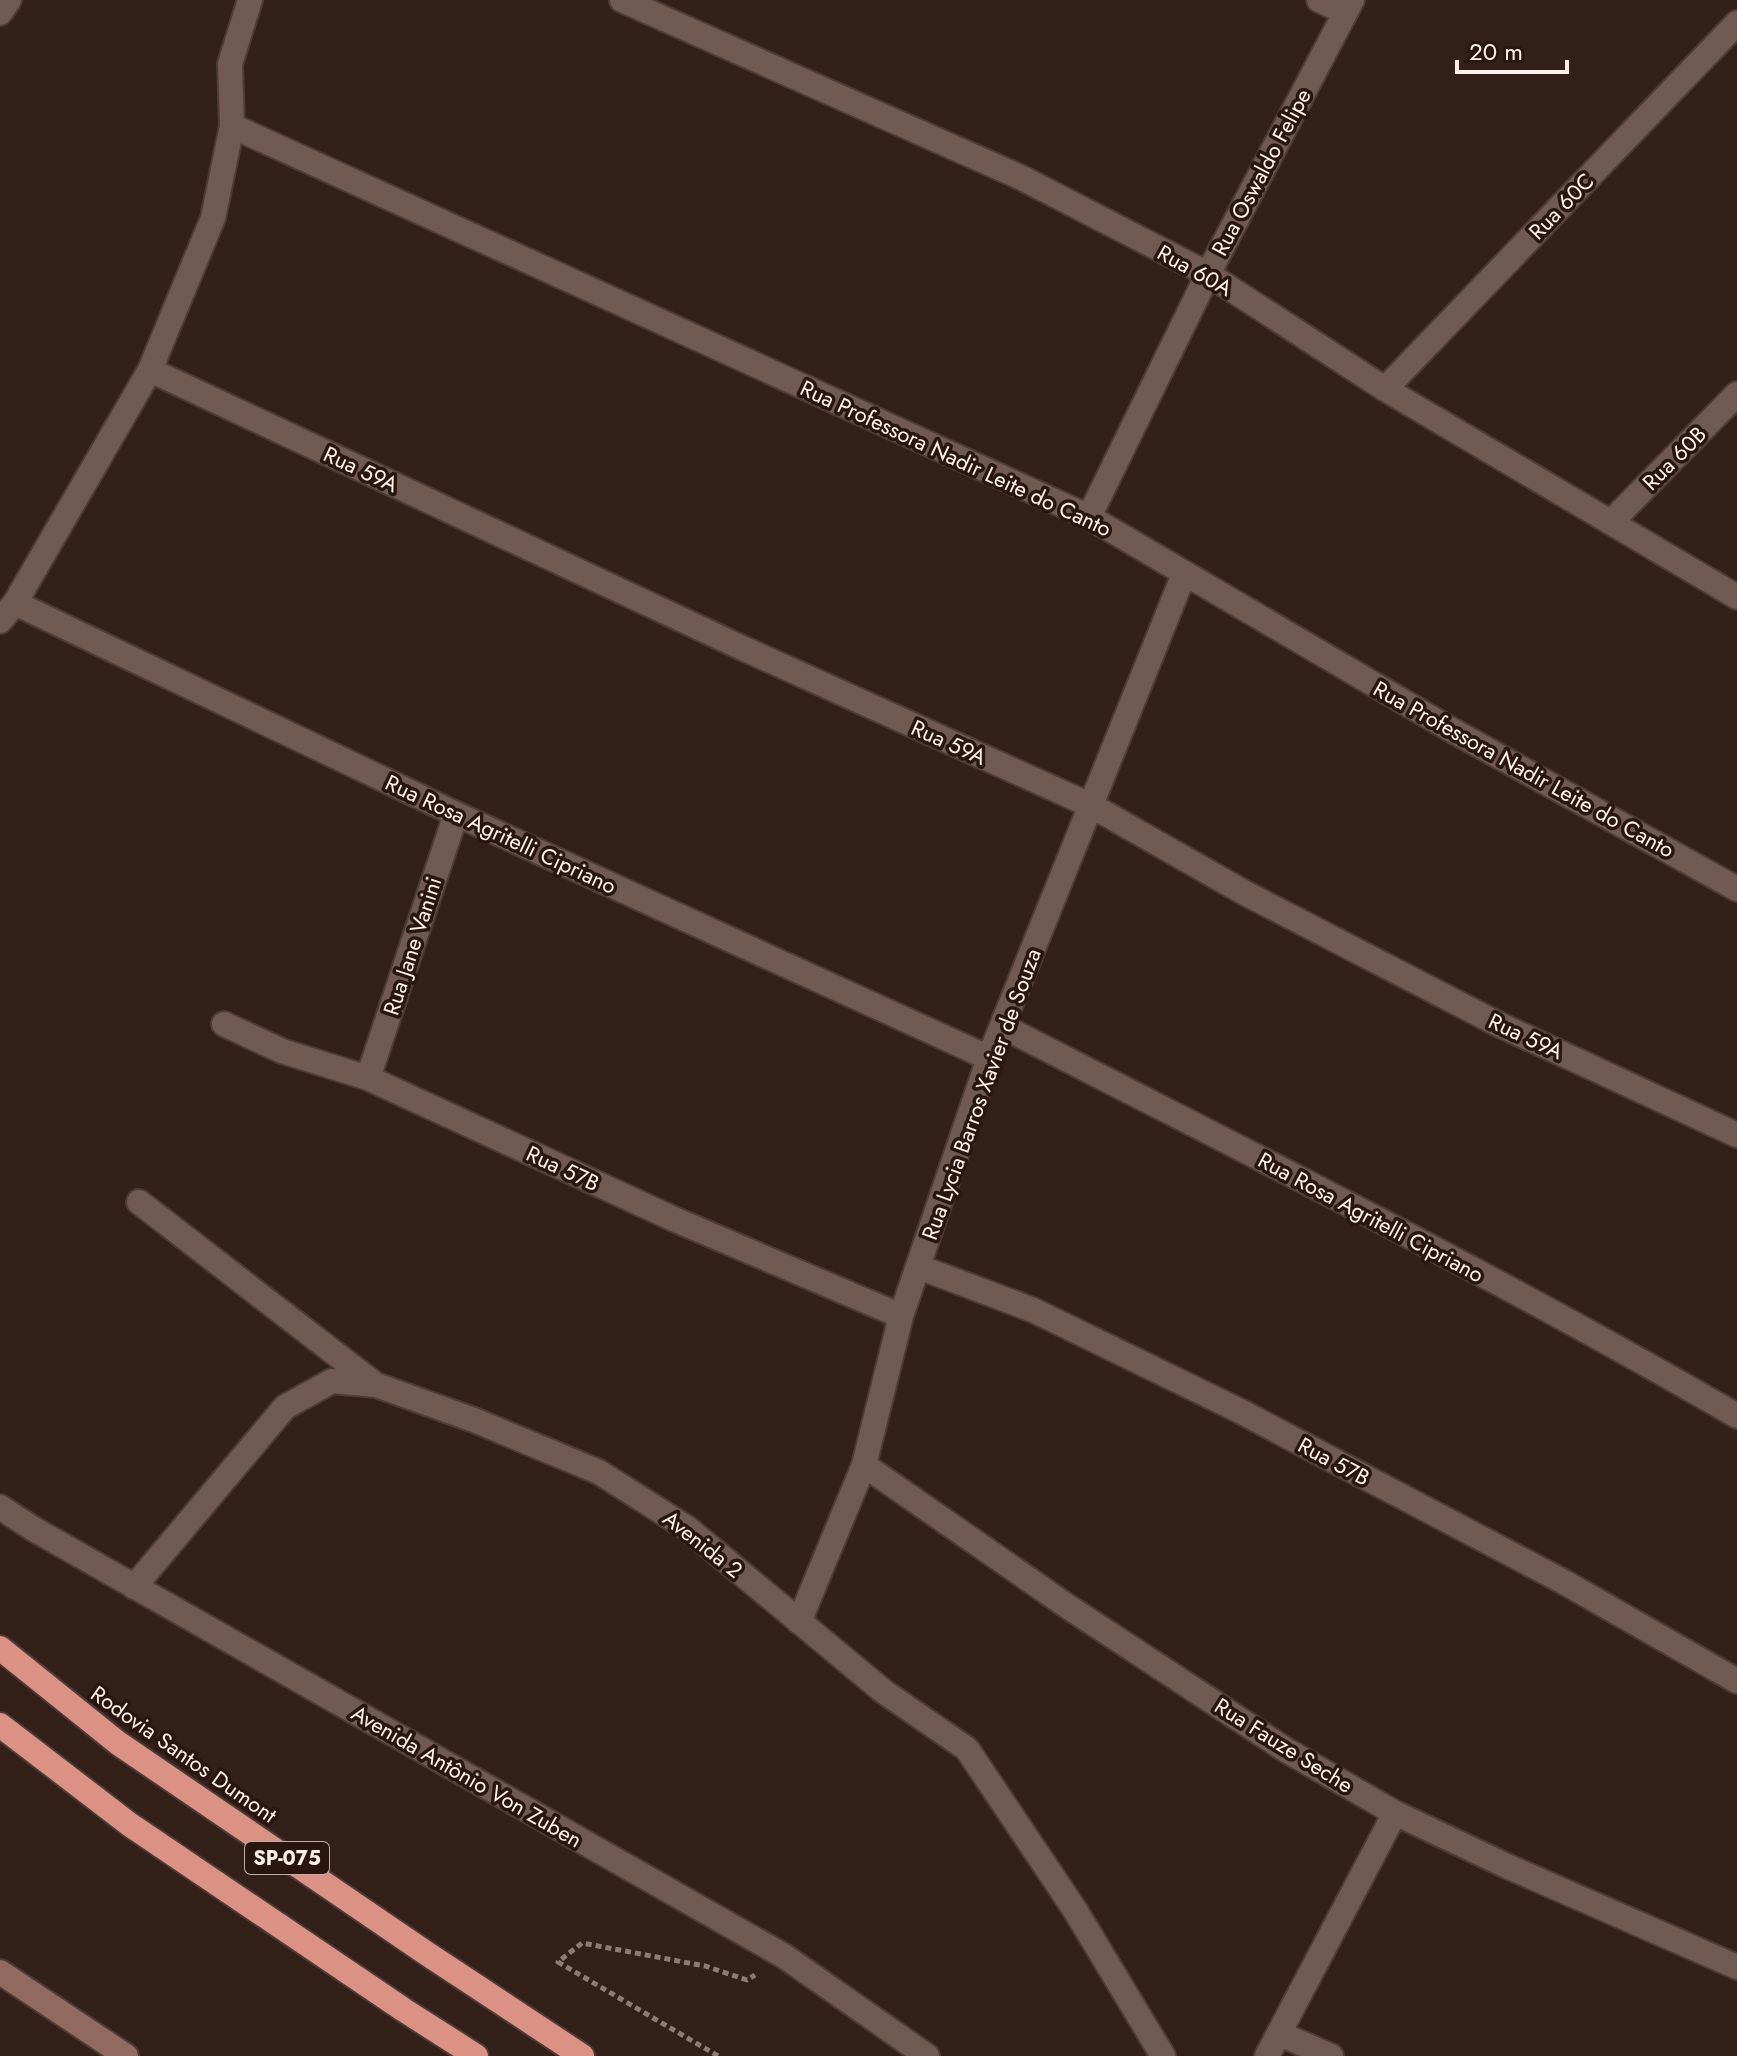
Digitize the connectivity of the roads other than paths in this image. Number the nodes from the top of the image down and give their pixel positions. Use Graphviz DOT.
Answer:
graph roads {
  1 [pos="9,0"];
  2 [pos="250,0"];
  3 [pos="622,0"];
  4 [pos="1319,0"];
  5 [pos="1348,6"];
  6 [pos="0,13"];
  7 [pos="1737,23"];
  8 [pos="232,126"];
  9 [pos="1208,274"];
  10 [pos="150,370"];
  11 [pos="1385,389"];
  12 [pos="1737,394"];
  13 [pos="1089,517"];
  14 [pos="1611,522"];
  15 [pos="1184,574"];
  16 [pos="1737,597"];
  17 [pos="8,612"];
  18 [pos="1092,806"];
  19 [pos="456,814"];
  20 [pos="1737,889"];
  21 [pos="224,1024"];
  22 [pos="1002,1026"];
  23 [pos="989,1058"];
  24 [pos="368,1078"];
  25 [pos="1737,1135"];
  26 [pos="139,1202"];
  27 [pos="919,1267"];
  28 [pos="901,1316"];
  29 [pos="376,1385"];
  30 [pos="1737,1416"];
  31 [pos="864,1465"];
  32 [pos="0,1507"];
  33 [pos="134,1587"];
  34 [pos="799,1622"];
  35 [pos="0,1648"];
  36 [pos="1737,1681"];
  37 [pos="0,1725"];
  38 [pos="1395,1813"];
  39 [pos="1737,1967"];
  40 [pos="0,1972"];
  41 [pos="1280,2034"];
  42 [pos="126,2056"];
  43 [pos="476,2056"];
  44 [pos="582,2056"];
  45 [pos="927,2056"];
  46 [pos="1163,2056"];
  47 [pos="1267,2056"];
  48 [pos="1331,2056"];
  1 -- 6 [label="street"];
  2 -- 8 [label="street"];
  3 -- 9 [label="street, Rua 60A"];
  4 -- 5 [label="street"];
  5 -- 9 [label="street, Rua Oswaldo Felipe"];
  7 -- 11 [label="street, Rua 60C"];
  8 -- 10 [label="street"];
  8 -- 13 [label="street, Rua Professora Nadir Leite do Canto"];
  9 -- 11 [label="street, Rua 60A"];
  9 -- 13 [label="street, Rua Oswaldo Felipe"];
  10 -- 17 [label="street"];
  10 -- 18 [label="street, Rua 59A"];
  11 -- 14 [label="street, Rua 60A"];
  12 -- 14 [label="street, Rua 60B"];
  13 -- 15 [label="street, Rua Professora Nadir Leite do Canto"];
  14 -- 16 [label="street, Rua 60A"];
  15 -- 18 [label="street, Rua Lycia Barros Xavier de Souza"];
  15 -- 20 [label="street, Rua Professora Nadir Leite do Canto"];
  17 -- 19 [label="street, Rua Rosa Agritelli Cipriano"];
  18 -- 22 [label="street, Rua Lycia Barros Xavier de Souza"];
  18 -- 25 [label="street, Rua 59A"];
  19 -- 23 [label="street, Rua Rosa Agritelli Cipriano"];
  19 -- 24 [label="street, Rua Jane Vanini"];
  21 -- 24 [label="street, Rua 57B"];
  22 -- 23 [label="street, Rua Lycia Barros Xavier de Souza"];
  22 -- 30 [label="street, Rua Rosa Agritelli Cipriano"];
  23 -- 27 [label="street, Rua Lycia Barros Xavier de Souza"];
  24 -- 28 [label="street, Rua 57B"];
  26 -- 29 [label="street"];
  27 -- 28 [label="street, Rua Lycia Barros Xavier de Souza"];
  27 -- 36 [label="street, Rua 57B"];
  28 -- 31 [label="street, Rua Lycia Barros Xavier de Souza"];
  29 -- 33 [label="street, Avenida 2"];
  29 -- 34 [label="street, Avenida 2"];
  31 -- 34 [label="street, Rua Lycia Barros Xavier de Souza"];
  31 -- 38 [label="street, Rua Fauze Seche"];
  32 -- 33 [label="street, Avenida Antônio Von Zuben"];
  33 -- 45 [label="street, Avenida Antônio Von Zuben"];
  34 -- 46 [label="street, Avenida 2"];
  35 -- 44 [label="highway, Rodovia Santos Dumont / SP-075"];
  37 -- 43 [label="highway, SP-075"];
  38 -- 39 [label="street, Rua Fauze Seche"];
  38 -- 41 [label="street"];
  40 -- 42 [label="street"];
  41 -- 47 [label="street"];
  41 -- 48 [label="street"];
}
